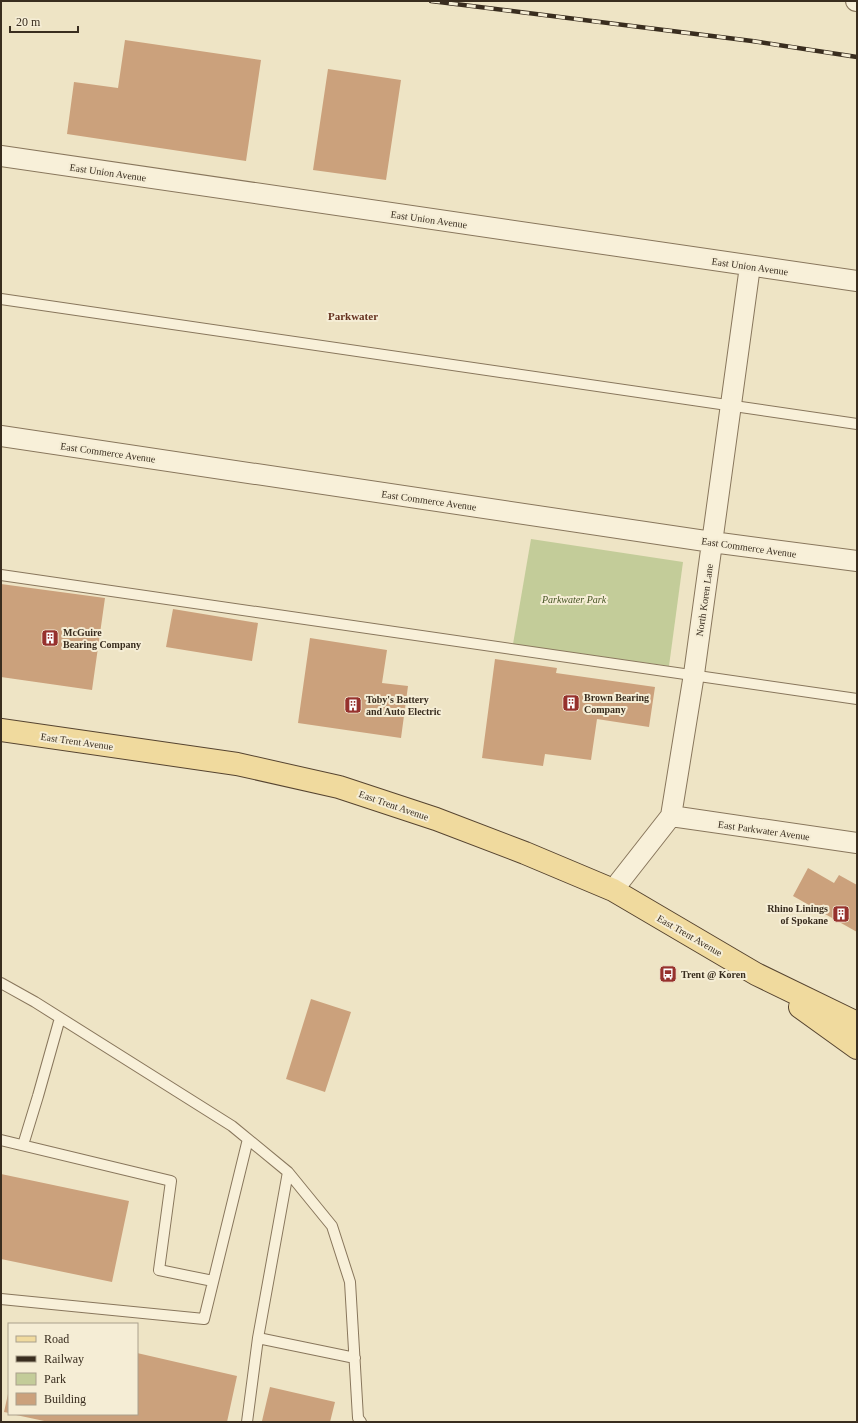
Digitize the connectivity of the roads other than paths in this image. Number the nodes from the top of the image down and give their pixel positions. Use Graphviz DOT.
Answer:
graph roads {
  1 [pos="1,156"];
  2 [pos="750,266"];
  3 [pos="857,281"];
  4 [pos="1,299"];
  5 [pos="731,405"];
  6 [pos="857,424"];
  7 [pos="1,436"];
  8 [pos="712,542"];
  9 [pos="857,561"];
  10 [pos="1,575"];
  11 [pos="694,674"];
  12 [pos="857,699"];
  13 [pos="1,730"];
  14 [pos="671,816"];
  15 [pos="857,844"];
  16 [pos="613,890"];
  17 [pos="756,974"];
  18 [pos="1,983"];
  19 [pos="60,1018"];
  20 [pos="857,1023"];
  21 [pos="857,1048"];
  22 [pos="248,1139"];
  23 [pos="1,1140"];
  24 [pos="23,1145"];
  25 [pos="288,1172"];
  26 [pos="213,1281"];
  27 [pos="1,1298"];
  28 [pos="258,1338"];
  29 [pos="355,1358"];
  30 [pos="247,1422"];
  31 [pos="361,1422"];
  1 -- 2 [label="street, East Union Avenue"];
  2 -- 3 [label="street, East Union Avenue"];
  2 -- 5 [label="street, North Koren Lane"];
  4 -- 5 [label="lane"];
  5 -- 6 [label="lane"];
  5 -- 8 [label="street, North Koren Lane"];
  7 -- 8 [label="street, East Commerce Avenue"];
  8 -- 9 [label="street, East Commerce Avenue"];
  8 -- 11 [label="street, North Koren Lane"];
  10 -- 11 [label="lane"];
  11 -- 12 [label="lane"];
  11 -- 14 [label="street, North Koren Lane"];
  13 -- 16 [label="main road, East Trent Avenue"];
  14 -- 15 [label="street, East Parkwater Avenue"];
  14 -- 16 [label="street, North Koren Lane"];
  16 -- 17 [label="main road, East Trent Avenue"];
  17 -- 20 [label="main road, East Trent Avenue"];
  17 -- 21 [label="main road, East Trent Avenue"];
  18 -- 19 [label="lane"];
  19 -- 22 [label="lane"];
  19 -- 24 [label="lane"];
  22 -- 25 [label="lane"];
  22 -- 26 [label="lane"];
  23 -- 24 [label="lane"];
  24 -- 26 [label="lane"];
  25 -- 28 [label="lane"];
  25 -- 29 [label="lane"];
  26 -- 27 [label="lane"];
  28 -- 29 [label="lane"];
  28 -- 30 [label="lane"];
  29 -- 31 [label="lane"];
}
